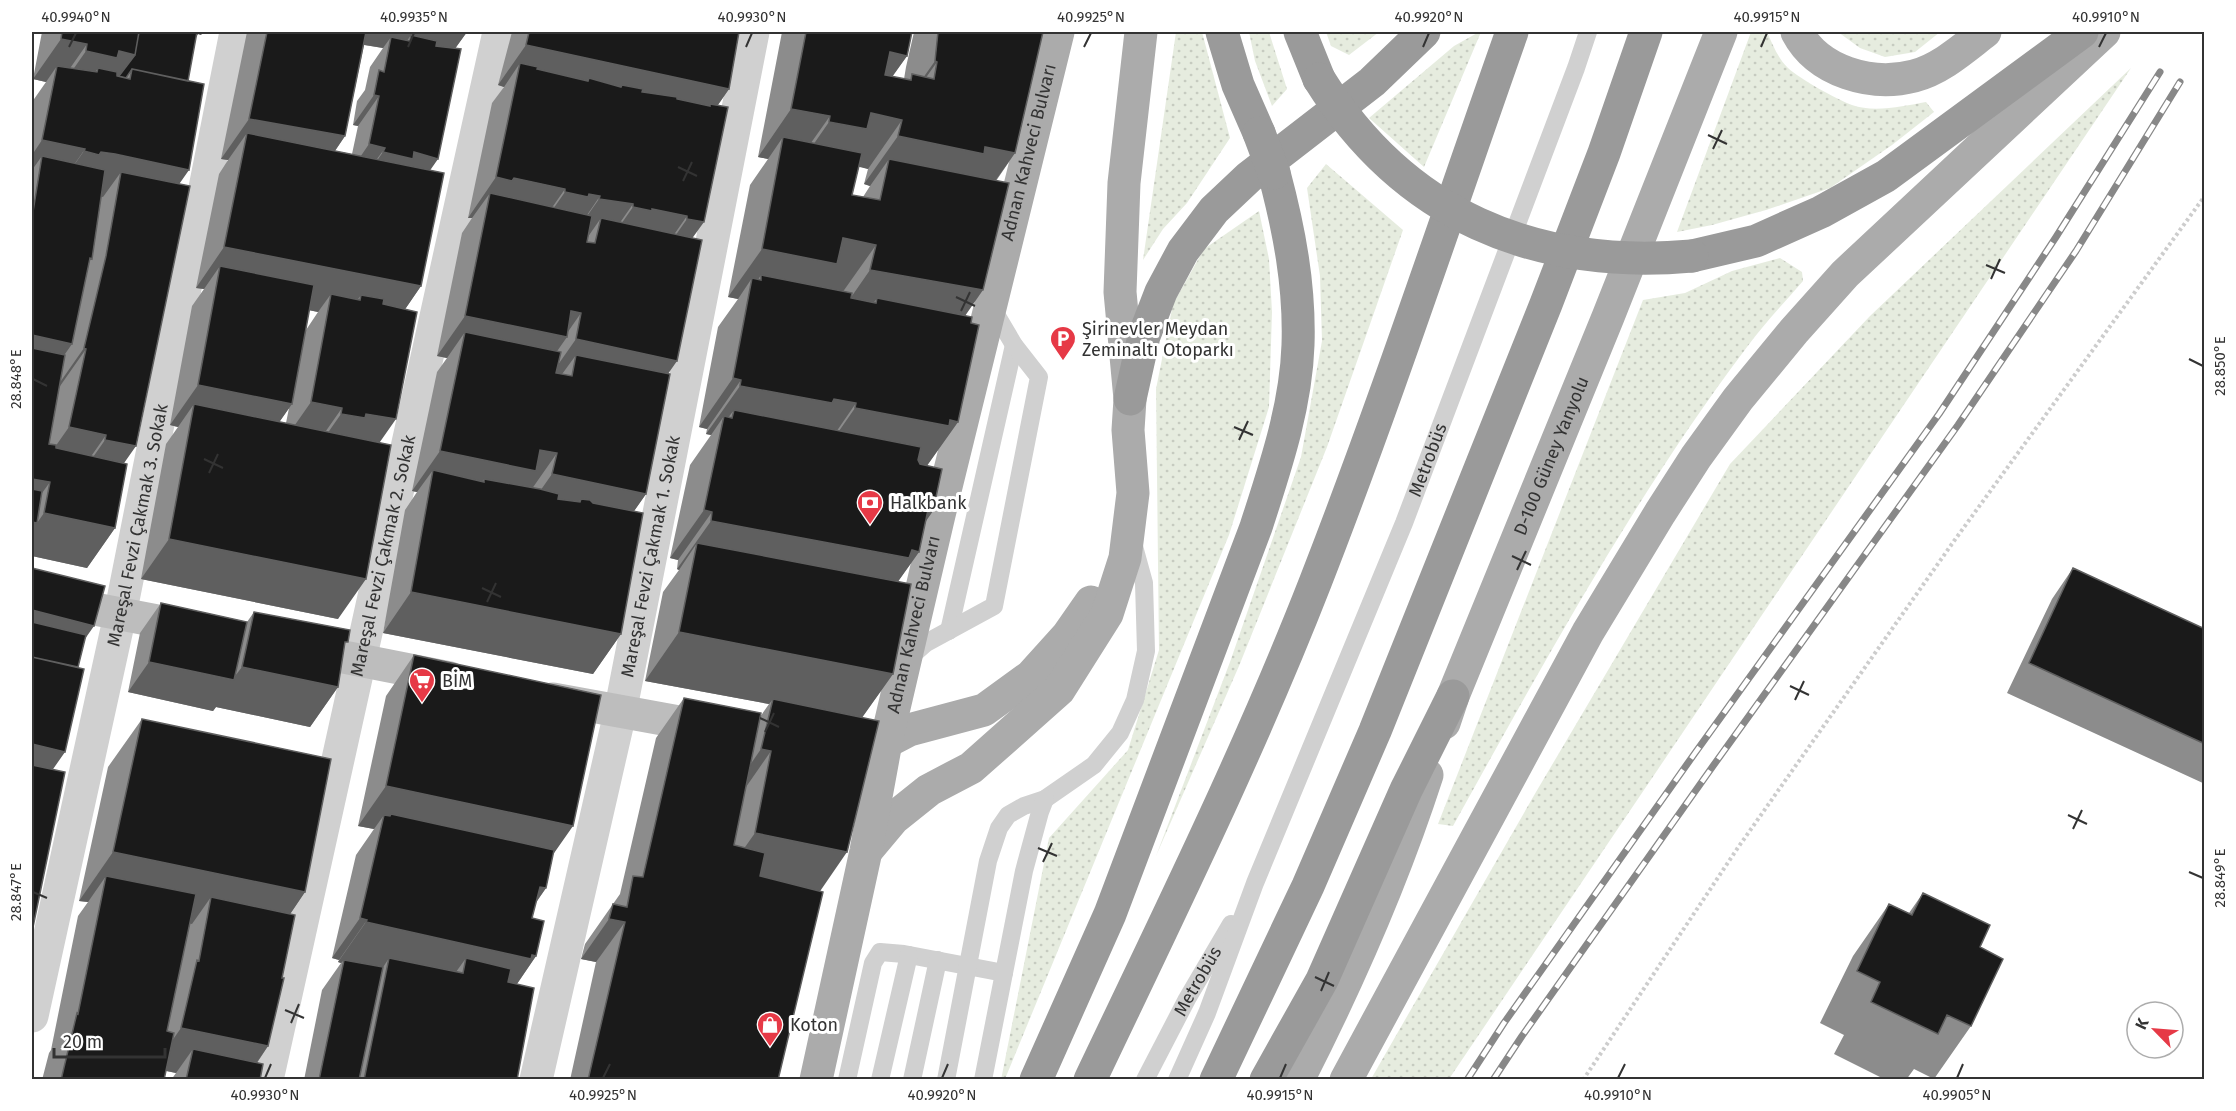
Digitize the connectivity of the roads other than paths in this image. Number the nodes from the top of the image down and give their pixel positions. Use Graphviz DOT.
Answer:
graph roads {
  1 [pos="236,32"];
  2 [pos="499,32"];
  3 [pos="753,32"];
  4 [pos="1058,32"];
  5 [pos="1141,32"];
  6 [pos="1222,32"];
  7 [pos="1300,32"];
  8 [pos="1424,32"];
  9 [pos="1512,32"];
  10 [pos="1588,32"];
  11 [pos="1646,32"];
  12 [pos="1721,32"];
  13 [pos="1797,32"];
  14 [pos="1985,32"];
  15 [pos="2082,32"];
  16 [pos="2104,32"];
  17 [pos="990,305"];
  18 [pos="1014,345"];
  19 [pos="1130,399"];
  20 [pos="1127,542"];
  21 [pos="32,597"];
  22 [pos="120,615"];
  23 [pos="949,631"];
  24 [pos="223,634"];
  25 [pos="269,642"];
  26 [pos="360,659"];
  27 [pos="905,662"];
  28 [pos="484,685"];
  29 [pos="529,694"];
  30 [pos="1453,696"];
  31 [pos="620,713"];
  32 [pos="744,734"];
  33 [pos="871,743"];
  34 [pos="1045,799"];
  35 [pos="866,851"];
  36 [pos="1255,883"];
  37 [pos="909,955"];
  38 [pos="938,960"];
  39 [pos="967,966"];
  40 [pos="1004,973"];
  41 [pos="32,1016"];
  42 [pos="267,1080"];
  43 [pos="536,1080"];
  44 [pos="816,1080"];
  45 [pos="847,1080"];
  46 [pos="879,1080"];
  47 [pos="912,1080"];
  48 [pos="946,1080"];
  49 [pos="983,1080"];
  50 [pos="1036,1080"];
  51 [pos="1090,1080"];
  52 [pos="1145,1080"];
  53 [pos="1177,1080"];
  54 [pos="1216,1080"];
  55 [pos="1266,1080"];
  56 [pos="1298,1080"];
  57 [pos="1346,1080"];
  1 -- 22 [label="street, Mareşal Fevzi Çakmak 3. Sokak"];
  2 -- 26 [label="street, Mareşal Fevzi Çakmak 2. Sokak"];
  3 -- 31 [label="street, Mareşal Fevzi Çakmak 1. Sokak"];
  4 -- 17 [label="main road, Adnan Kahveci Bulvarı"];
  5 -- 19 [label="main road"];
  6 -- 50 [label="highway, bridge"];
  7 -- 15 [label="highway, bridge"];
  8 -- 19 [label="highway"];
  9 -- 51 [label="highway"];
  10 -- 36 [label="lane, Metrobüs"];
  11 -- 54 [label="highway"];
  12 -- 30 [label="main road, D-100 Güney Yanyolu"];
  13 -- 14 [label="main road"];
  16 -- 57 [label="main road"];
  17 -- 18 [label="lane"];
  17 -- 27 [label="main road, Adnan Kahveci Bulvarı"];
  18 -- 23 [label="lane"];
  18 -- 23 [label="lane"];
  19 -- 20 [label="main road"];
  20 -- 33 [label="main road"];
  20 -- 34 [label="lane"];
  20 -- 35 [label="main road"];
  21 -- 22 [label="street"];
  22 -- 24 [label="street"];
  22 -- 41 [label="street, Mareşal Fevzi Çakmak 3. Sokak"];
  23 -- 27 [label="lane"];
  25 -- 26 [label="street"];
  26 -- 28 [label="street"];
  26 -- 42 [label="street, Mareşal Fevzi Çakmak 2. Sokak"];
  27 -- 33 [label="main road, Adnan Kahveci Bulvarı"];
  29 -- 31 [label="street"];
  30 -- 55 [label="highway"];
  30 -- 56 [label="main road, D-100 Güney Yanyolu"];
  31 -- 32 [label="street"];
  31 -- 43 [label="street, Mareşal Fevzi Çakmak 1. Sokak"];
  33 -- 35 [label="main road, Adnan Kahveci Bulvarı"];
  34 -- 39 [label="lane"];
  34 -- 40 [label="lane"];
  35 -- 44 [label="main road, Adnan Kahveci Bulvarı"];
  36 -- 52 [label="lane, Metrobüs"];
  36 -- 53 [label="lane, Metrobüs"];
  37 -- 38 [label="lane"];
  37 -- 45 [label="lane"];
  37 -- 46 [label="lane"];
  38 -- 39 [label="lane"];
  38 -- 47 [label="lane"];
  39 -- 40 [label="lane"];
  39 -- 48 [label="lane"];
  40 -- 49 [label="lane"];
}
